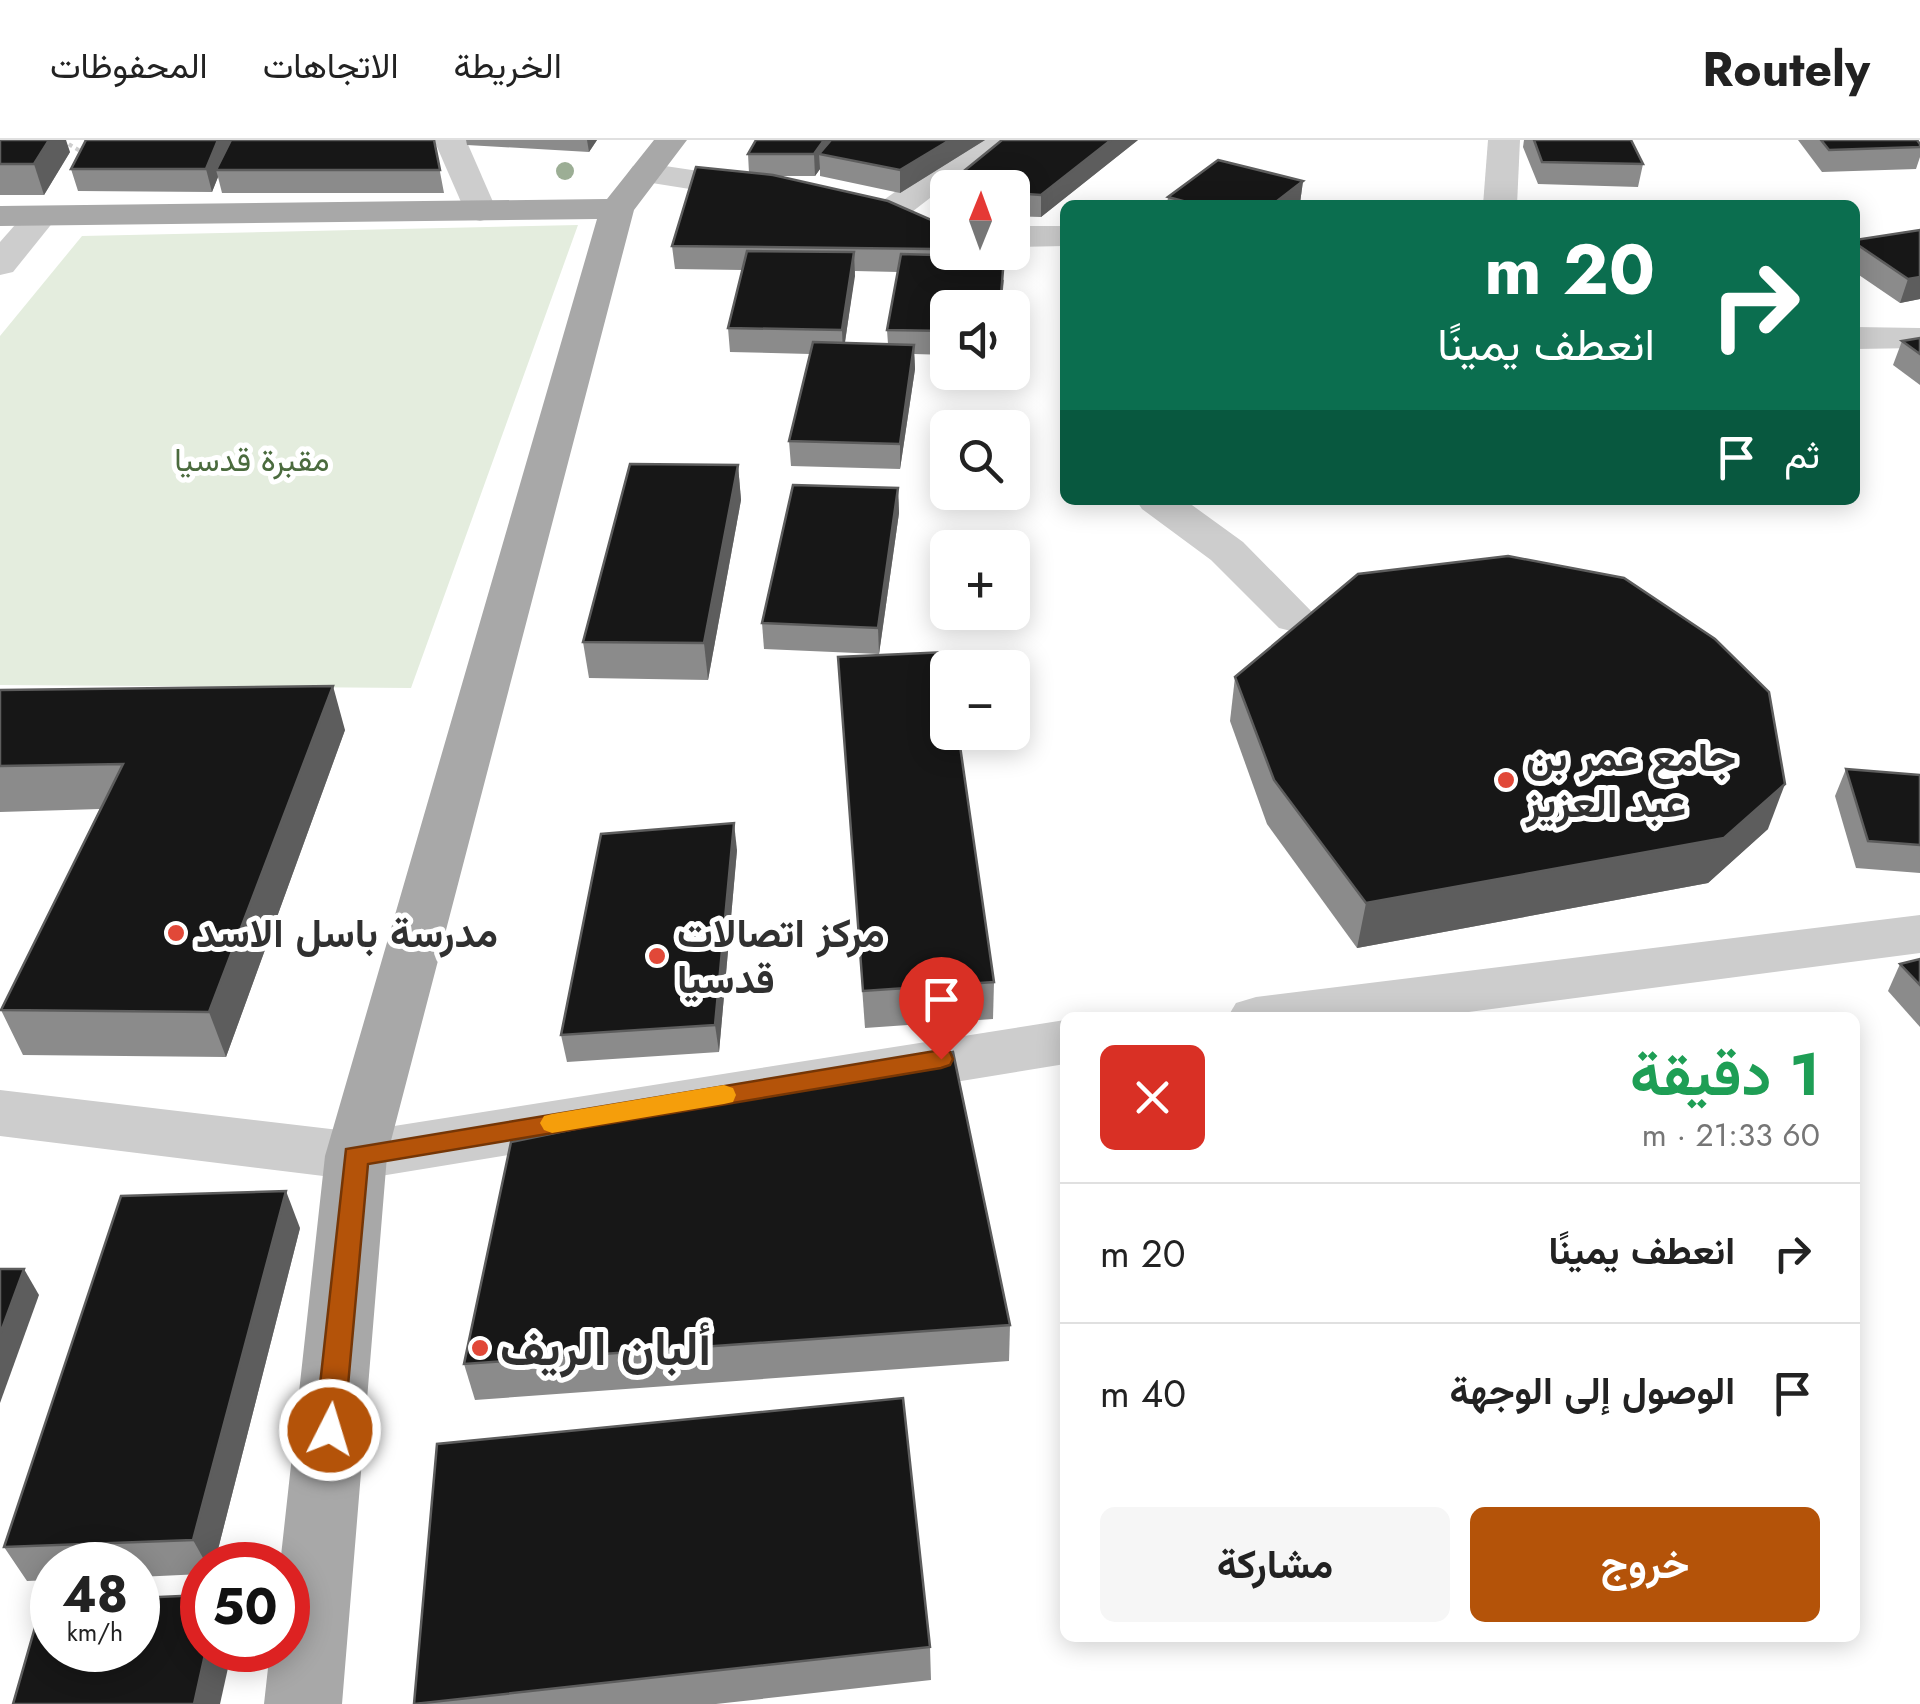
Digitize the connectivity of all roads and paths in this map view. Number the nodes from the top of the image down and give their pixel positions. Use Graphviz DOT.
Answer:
graph roads {
  1 [pos="450,140"];
  2 [pos="671,140"];
  3 [pos="990,140"];
  4 [pos="1504,140"];
  5 [pos="631,191"];
  6 [pos="804,196"];
  7 [pos="1500,200"];
  8 [pos="838,204"];
  9 [pos="480,211"];
  10 [pos="0,216"];
  11 [pos="40,216"];
  12 [pos="884,216"];
  13 [pos="930,232"];
  14 [pos="1030,236"];
  15 [pos="1060,236"];
  16 [pos="0,264"];
  17 [pos="1860,338"];
  18 [pos="1916,338"];
  19 [pos="1165,505"];
  20 [pos="1295,618"];
  21 [pos="1920,934"];
  22 [pos="1303,1012"];
  23 [pos="1060,1043"];
  24 [pos="0,1113"];
  25 [pos="356,1156"];
  26 [pos="304,1704"];
  1 -- 9 [label="street"];
  2 -- 5 [label="main road"];
  3 -- 12 [label="street"];
  4 -- 7 [label="street"];
  5 -- 6 [label="street"];
  5 -- 9 [label="main road"];
  5 -- 25 [label="main road"];
  8 -- 12 [label="street"];
  9 -- 11 [label="main road"];
  10 -- 11 [label="main road"];
  11 -- 16 [label="street"];
  12 -- 13 [label="street"];
  14 -- 15 [label="street"];
  17 -- 18 [label="street"];
  19 -- 20 [label="street"];
  21 -- 22 [label="street"];
  23 -- 25 [label="street"];
  24 -- 25 [label="street"];
  25 -- 26 [label="main road"];
}
